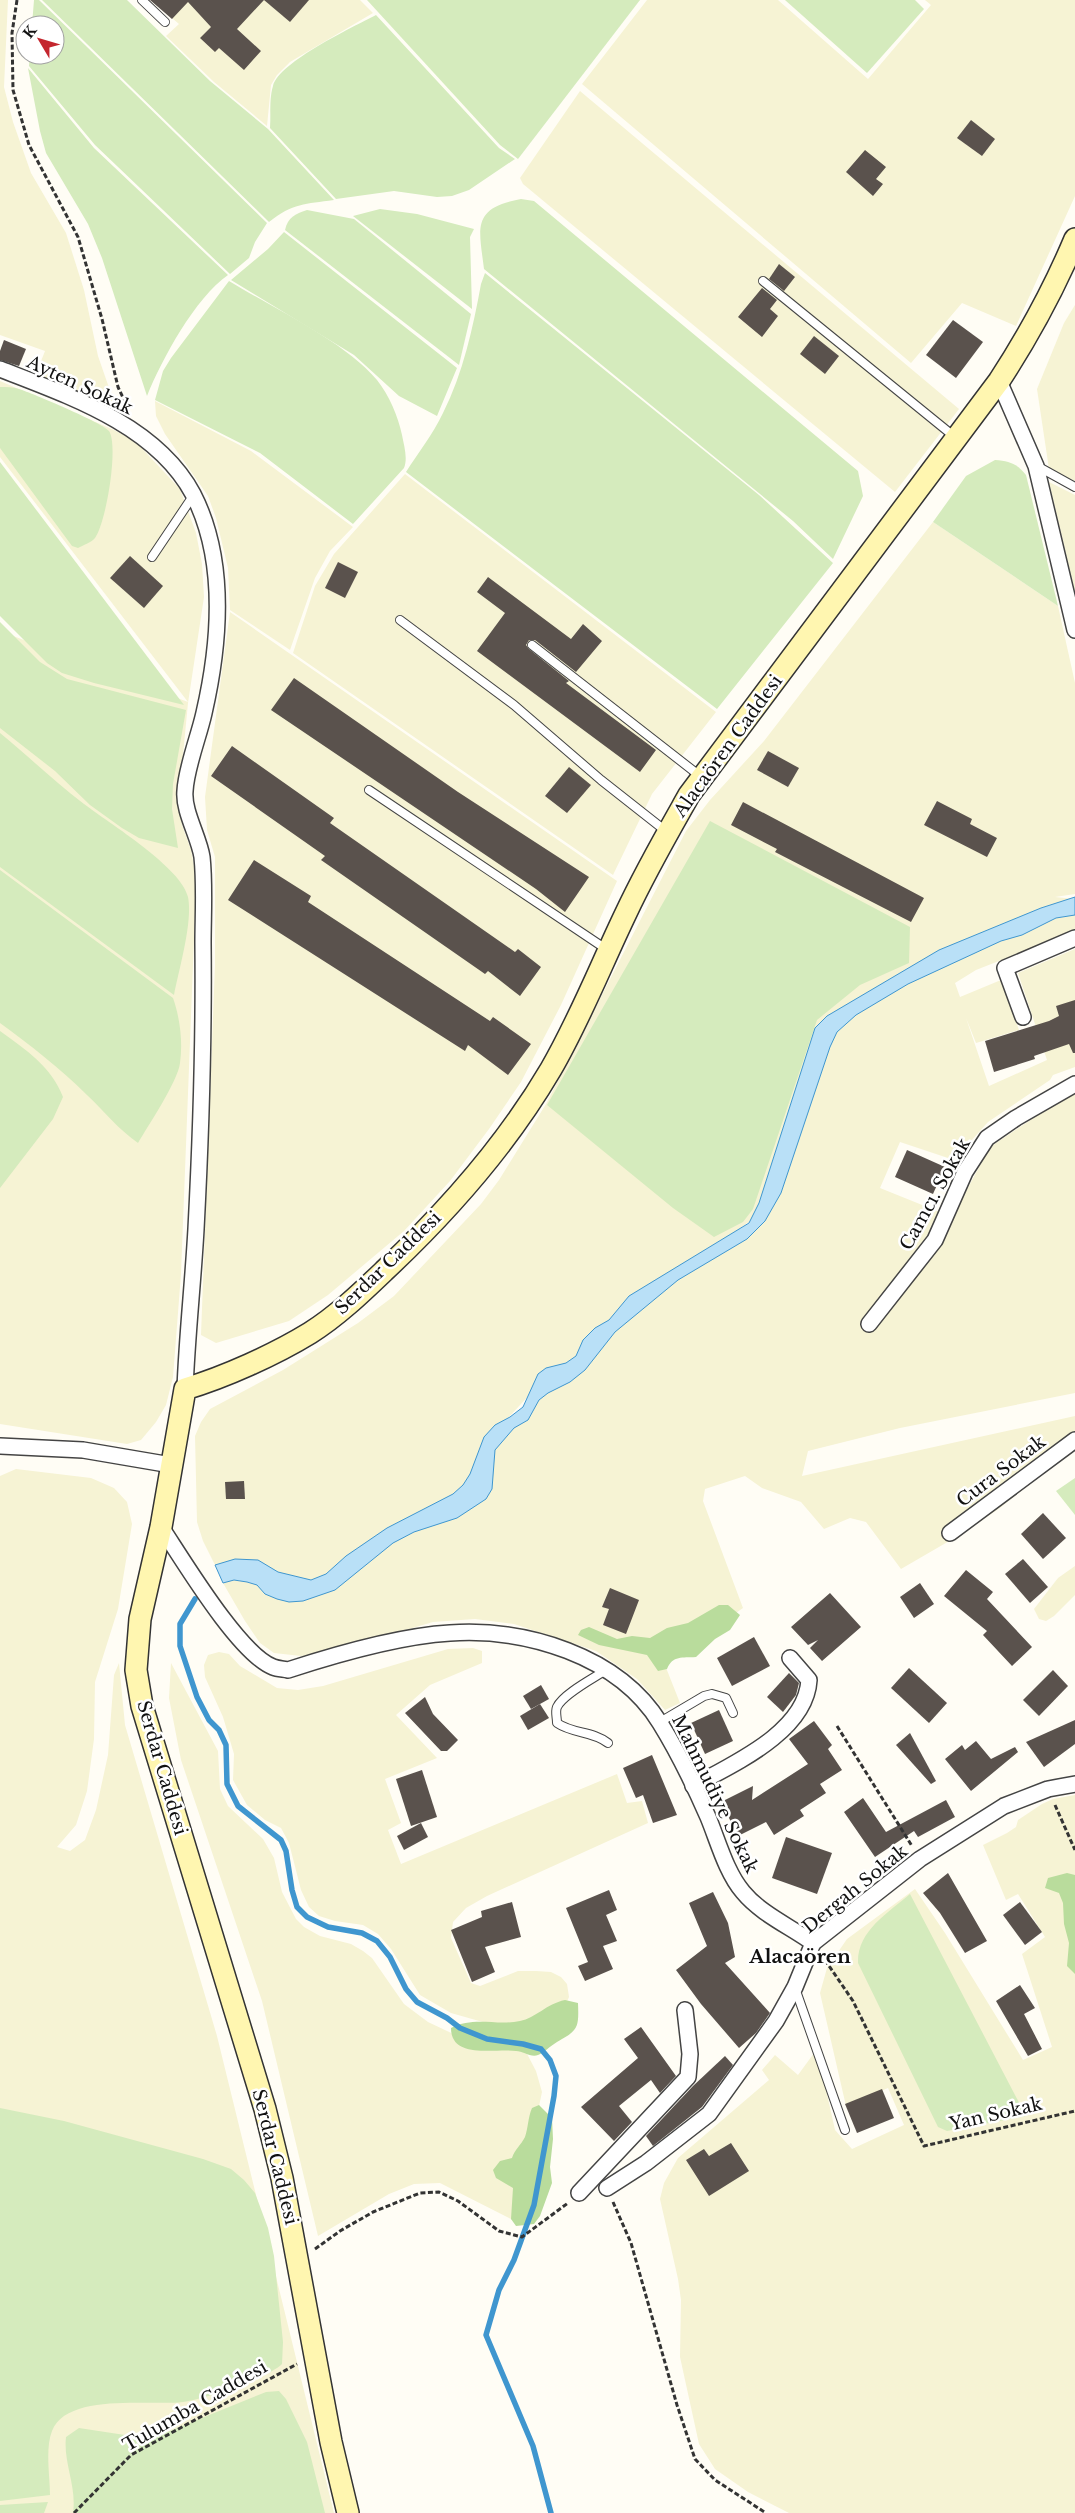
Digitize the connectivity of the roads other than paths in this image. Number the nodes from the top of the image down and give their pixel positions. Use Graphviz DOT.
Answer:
graph roads {
  1 [pos="142,0"];
  2 [pos="165,22"];
  3 [pos="1075,239"];
  4 [pos="763,281"];
  5 [pos="0,370"];
  6 [pos="999,381"];
  7 [pos="956,438"];
  8 [pos="1036,466"];
  9 [pos="1075,487"];
  10 [pos="194,496"];
  11 [pos="152,557"];
  12 [pos="1071,605"];
  13 [pos="400,620"];
  14 [pos="1075,630"];
  15 [pos="532,645"];
  16 [pos="702,778"];
  17 [pos="369,790"];
  18 [pos="668,832"];
  19 [pos="1075,938"];
  20 [pos="609,951"];
  21 [pos="1022,1017"];
  22 [pos="1075,1084"];
  23 [pos="484,1163"];
  24 [pos="869,1324"];
  25 [pos="185,1389"];
  26 [pos="1075,1440"];
  27 [pos="0,1446"];
  28 [pos="171,1465"];
  29 [pos="161,1528"];
  30 [pos="950,1533"];
  31 [pos="790,1658"];
  32 [pos="606,1670"];
  33 [pos="733,1713"];
  34 [pos="660,1722"];
  35 [pos="608,1743"];
  36 [pos="1075,1784"];
  37 [pos="693,1786"];
  38 [pos="814,1943"];
  39 [pos="795,1988"];
  40 [pos="685,2010"];
  41 [pos="845,2130"];
  42 [pos="607,2188"];
  43 [pos="579,2193"];
  44 [pos="348,2513"];
  1 -- 2 [label="lane"];
  3 -- 6 [label="street, Alacaören Caddesi"];
  4 -- 7 [label="lane"];
  5 -- 10 [label="street, Ayten Sokak"];
  6 -- 7 [label="street, Alacaören Caddesi"];
  6 -- 8 [label="street"];
  7 -- 16 [label="street, Alacaören Caddesi"];
  8 -- 9 [label="lane"];
  8 -- 12 [label="street"];
  10 -- 11 [label="lane"];
  10 -- 25 [label="street, Ayten Sokak"];
  12 -- 14 [label="street"];
  13 -- 18 [label="lane"];
  15 -- 16 [label="lane"];
  16 -- 18 [label="street, Alacaören Caddesi"];
  17 -- 20 [label="lane"];
  18 -- 20 [label="street, Alacaören Caddesi"];
  19 -- 21 [label="street"];
  20 -- 23 [label="street, Alacaören Caddesi"];
  22 -- 24 [label="street, Camcı. Sokak"];
  23 -- 25 [label="street, Serdar Caddesi"];
  25 -- 28 [label="street, Serdar Caddesi"];
  26 -- 30 [label="street, Cura Sokak"];
  27 -- 28 [label="street"];
  28 -- 29 [label="street, Serdar Caddesi"];
  29 -- 32 [label="street, Mahmudiye Sokak"];
  29 -- 44 [label="street, Serdar Caddesi"];
  31 -- 37 [label="street"];
  32 -- 34 [label="street, Mahmudiye Sokak"];
  32 -- 35 [label="lane"];
  33 -- 34 [label="lane"];
  34 -- 37 [label="street, Mahmudiye Sokak"];
  36 -- 38 [label="street, Dergah Sokak"];
  37 -- 38 [label="street, Mahmudiye Sokak"];
  38 -- 39 [label="street, Dergah Sokak"];
  39 -- 41 [label="lane"];
  39 -- 42 [label="street, Dergah Sokak"];
  40 -- 43 [label="street"];
}
